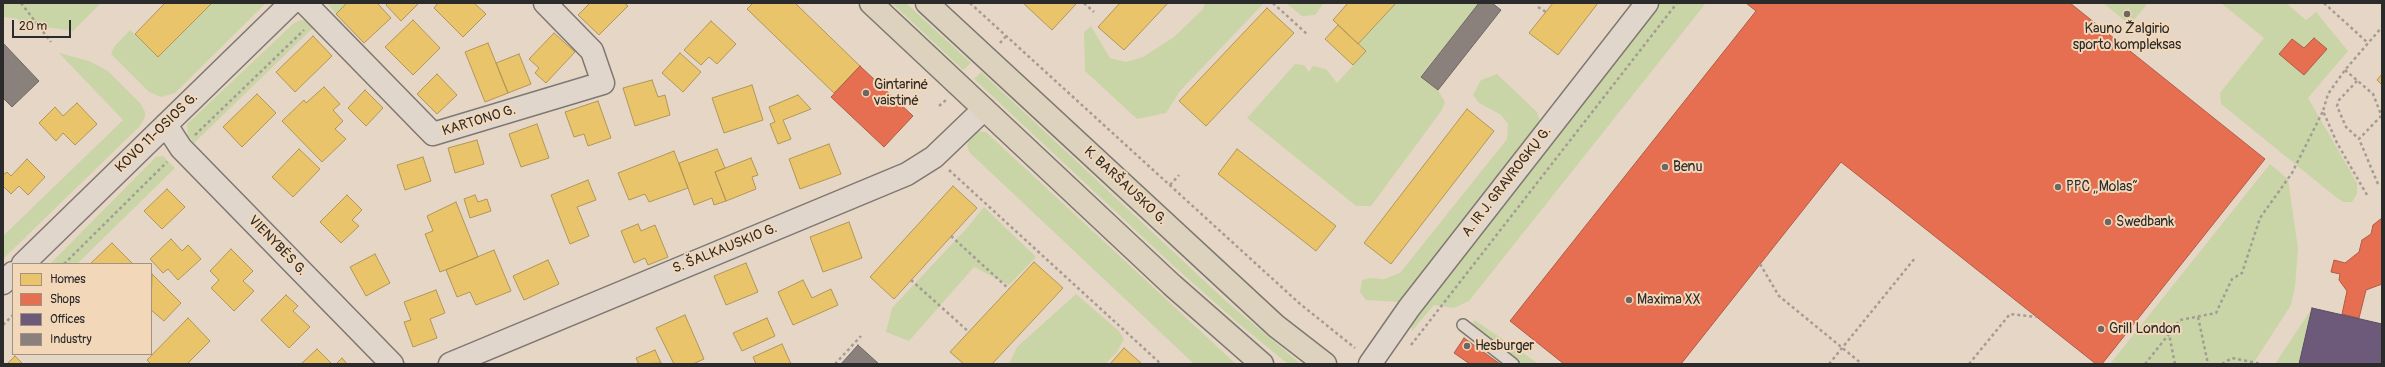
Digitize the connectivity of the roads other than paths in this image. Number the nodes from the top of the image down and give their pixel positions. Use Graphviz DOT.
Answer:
graph roads {
  1 [pos="291,3"];
  2 [pos="305,3"];
  3 [pos="544,3"];
  4 [pos="871,3"];
  5 [pos="927,3"];
  6 [pos="1648,3"];
  7 [pos="984,109"];
  8 [pos="166,125"];
  9 [pos="23,263"];
  10 [pos="12,274"];
  11 [pos="3,283"];
  12 [pos="1463,325"];
  13 [pos="392,364"];
  14 [pos="450,364"];
  15 [pos="1262,364"];
  16 [pos="1325,364"];
  17 [pos="1370,364"];
  18 [pos="1513,364"];
  1 -- 8 [label="street, KOVO 11-OSIOS G."];
  2 -- 3 [label="street, KARTONO G."];
  4 -- 7 [label="main road"];
  5 -- 16 [label="main road, K. BARŠAUSKO G."];
  6 -- 17 [label="street, A. IR J. GRAVROGKŲ G."];
  7 -- 14 [label="street, S. ŠALKAUSKIO G."];
  7 -- 15 [label="main road"];
  8 -- 9 [label="street, KOVO 11-OSIOS G."];
  8 -- 13 [label="street, VIENYBĖS G."];
  10 -- 11 [label="street"];
  12 -- 18 [label="lane"];
}
